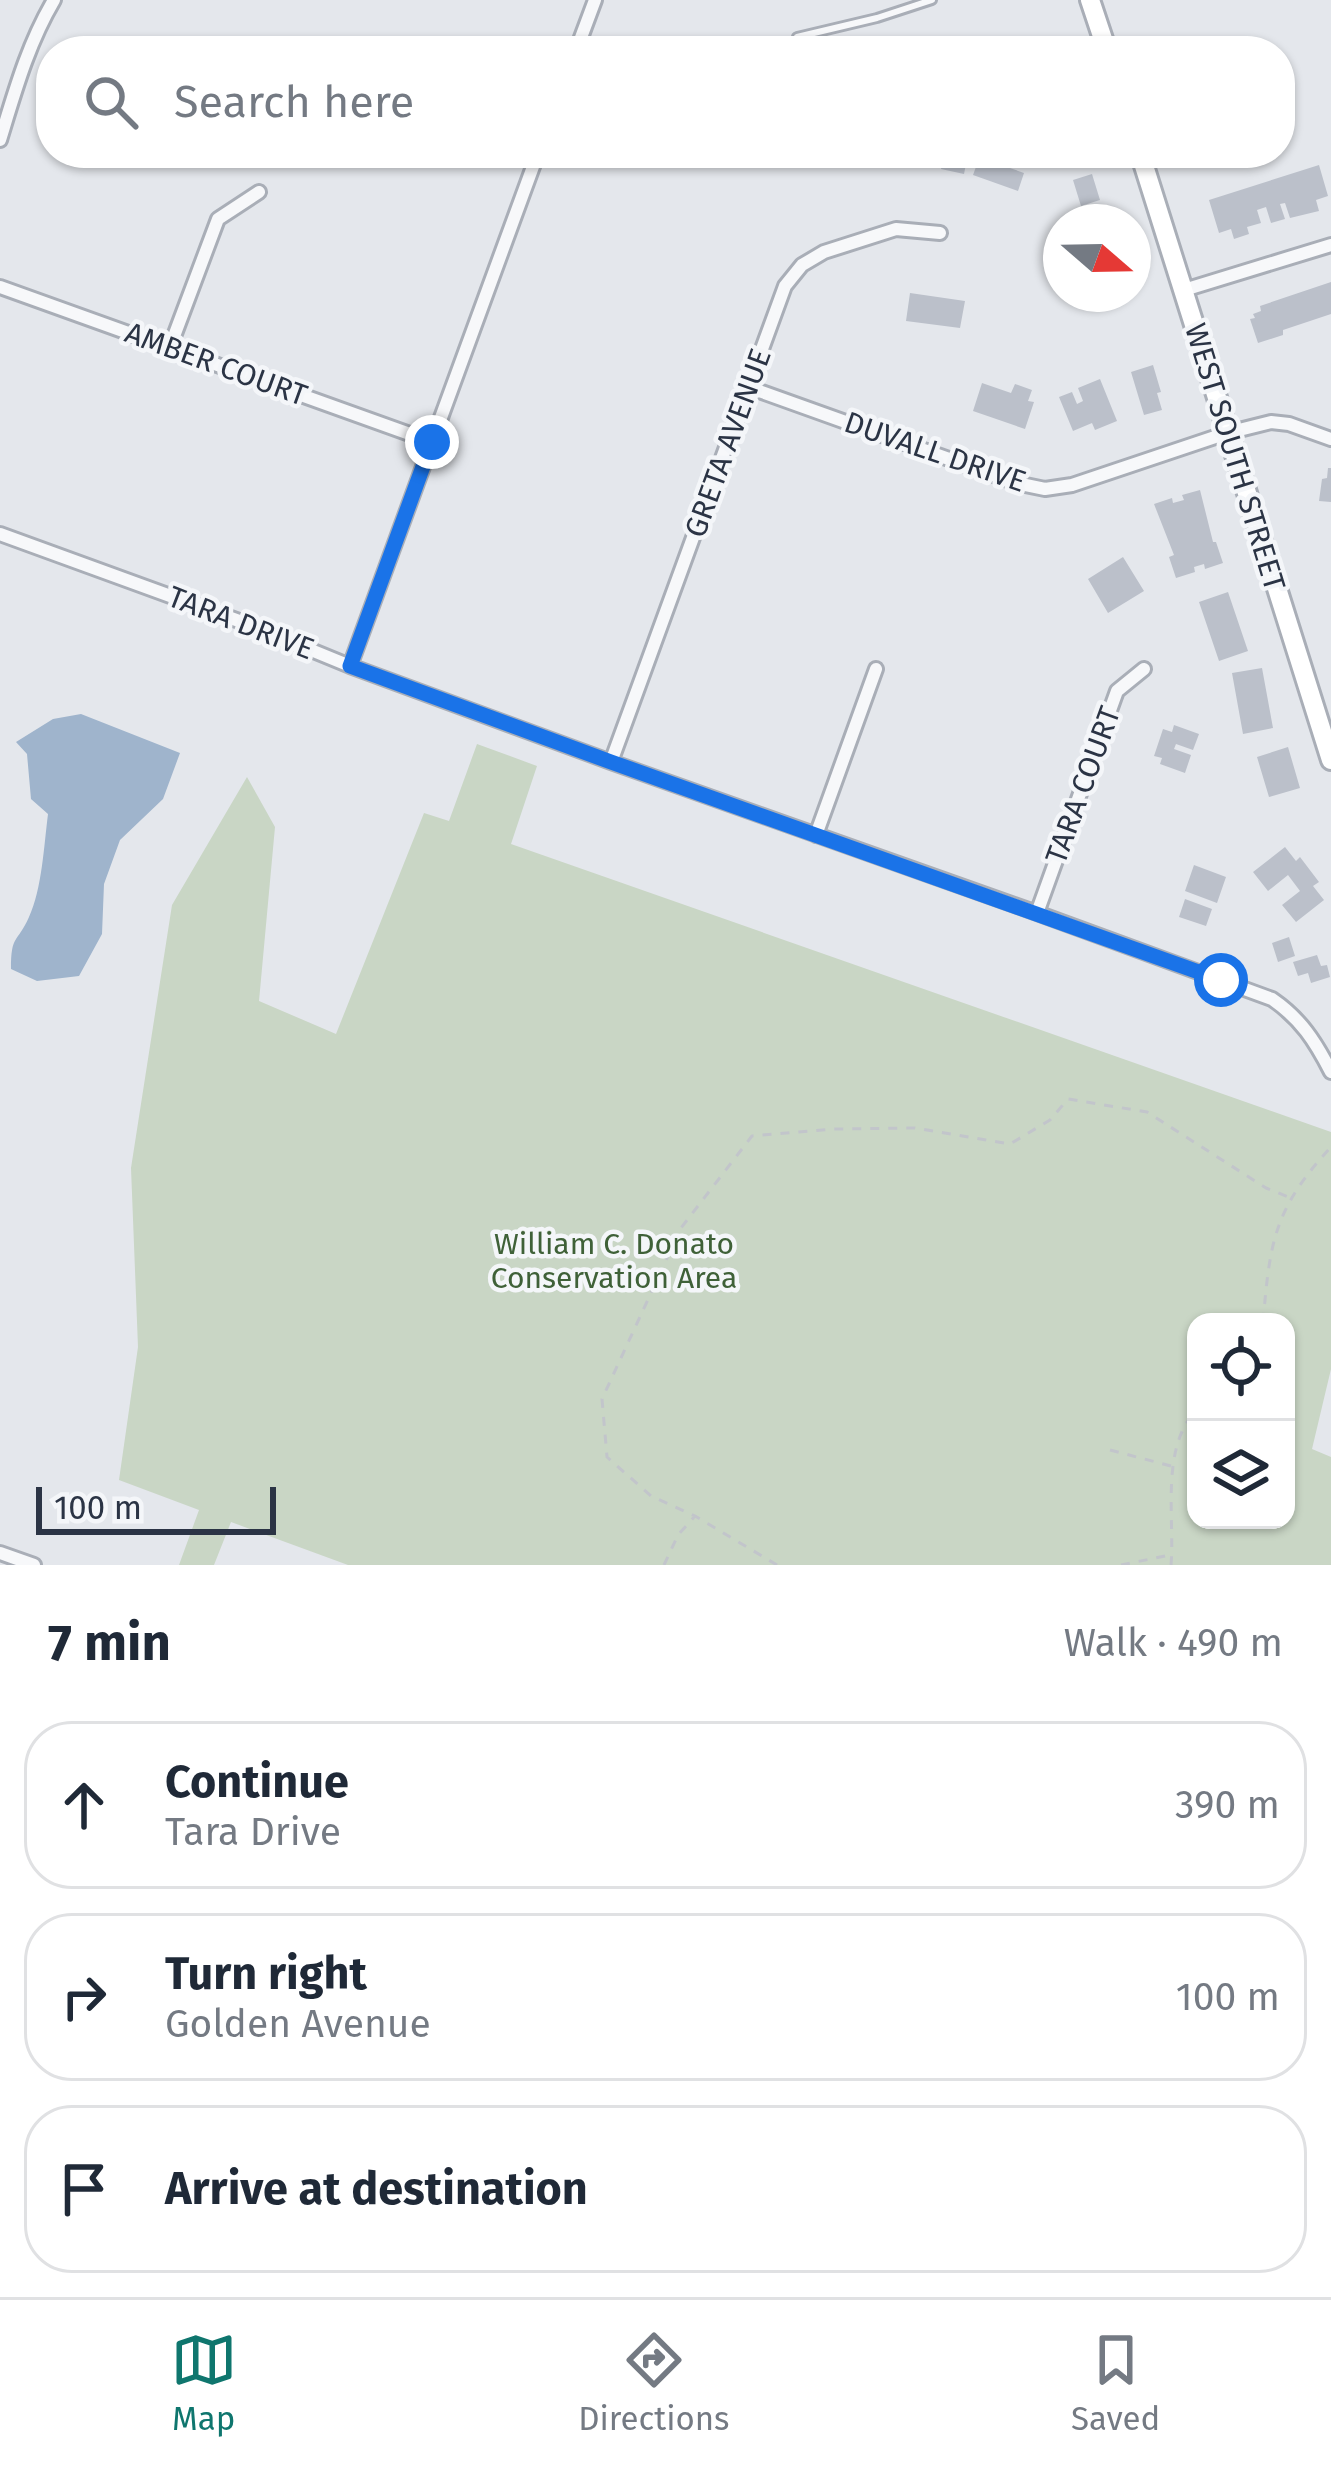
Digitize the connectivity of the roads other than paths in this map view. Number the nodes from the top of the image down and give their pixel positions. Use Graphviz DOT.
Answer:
graph roads {
  1 [pos="54,0"];
  2 [pos="595,0"];
  3 [pos="932,0"];
  4 [pos="1090,0"];
  5 [pos="36,36"];
  6 [pos="582,36"];
  7 [pos="801,36"];
  8 [pos="1102,36"];
  9 [pos="36,37"];
  10 [pos="0,140"];
  11 [pos="532,168"];
  12 [pos="1145,168"];
  13 [pos="259,193"];
  14 [pos="940,232"];
  15 [pos="1331,245"];
  16 [pos="0,287"];
  17 [pos="1184,290"];
  18 [pos="170,347"];
  19 [pos="748,387"];
  20 [pos="1227,433"];
  21 [pos="1331,439"];
  22 [pos="432,442"];
  23 [pos="0,534"];
  24 [pos="350,666"];
  25 [pos="876,669"];
  26 [pos="1144,669"];
  27 [pos="1331,760"];
  28 [pos="611,762"];
  29 [pos="816,835"];
  30 [pos="1037,913"];
  31 [pos="1331,1072"];
  32 [pos="0,1553"];
  33 [pos="34,1565"];
  1 -- 5 [label="street"];
  2 -- 6 [label="street"];
  3 -- 7 [label="lane"];
  4 -- 8 [label="street"];
  9 -- 10 [label="street"];
  11 -- 22 [label="street"];
  12 -- 17 [label="street, WEST SOUTH STREET"];
  13 -- 18 [label="street"];
  14 -- 19 [label="street, GRETA AVENUE"];
  15 -- 17 [label="street"];
  16 -- 18 [label="street, AMBER COURT"];
  17 -- 20 [label="street, WEST SOUTH STREET"];
  18 -- 22 [label="street, AMBER COURT"];
  19 -- 20 [label="street, DUVALL DRIVE"];
  19 -- 28 [label="street, GRETA AVENUE"];
  20 -- 21 [label="street, DUVALL DRIVE"];
  20 -- 27 [label="street, WEST SOUTH STREET"];
  22 -- 24 [label="street"];
  23 -- 24 [label="street, TARA DRIVE"];
  24 -- 28 [label="street, TARA DRIVE"];
  25 -- 29 [label="street"];
  26 -- 30 [label="street, TARA COURT"];
  28 -- 29 [label="street, TARA DRIVE"];
  29 -- 30 [label="street, TARA DRIVE"];
  30 -- 31 [label="street, TARA DRIVE"];
  32 -- 33 [label="street"];
}
